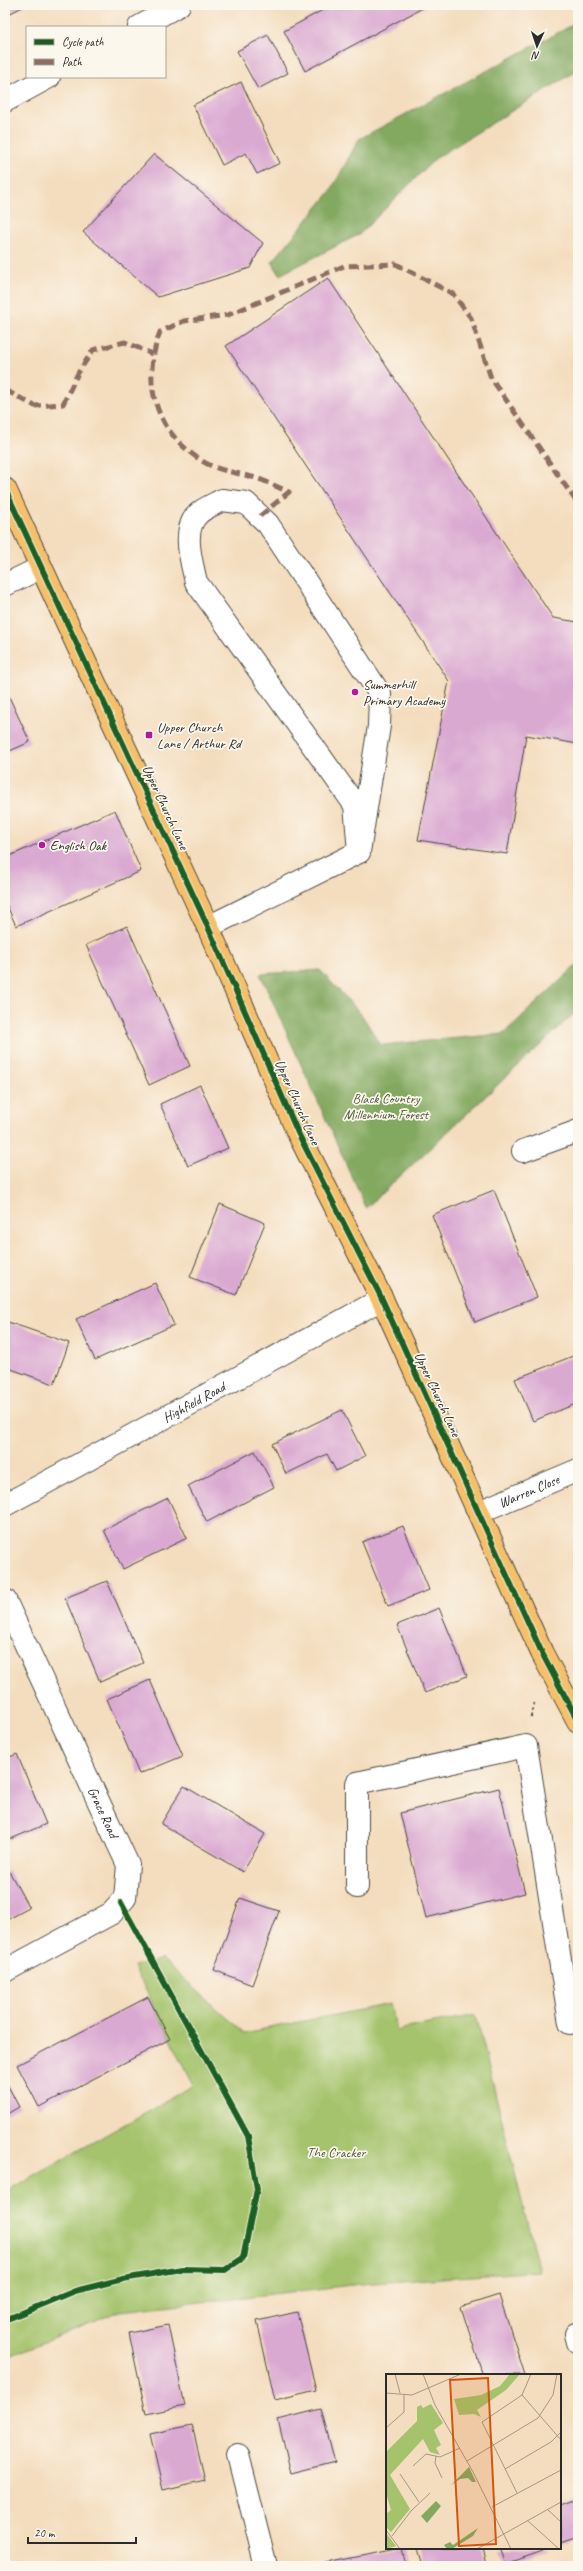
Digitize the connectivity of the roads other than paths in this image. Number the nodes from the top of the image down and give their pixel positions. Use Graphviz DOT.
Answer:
graph roads {
  1 [pos="179,5"];
  2 [pos="141,26"];
  3 [pos="47,78"];
  4 [pos="5,101"];
  5 [pos="5,489"];
  6 [pos="40,568"];
  7 [pos="5,585"];
  8 [pos="359,852"];
  9 [pos="208,926"];
  10 [pos="578,1131"];
  11 [pos="523,1150"];
  12 [pos="382,1299"];
  13 [pos="578,1470"];
  14 [pos="5,1505"];
  15 [pos="479,1512"];
  16 [pos="5,1600"];
  17 [pos="578,1721"];
  18 [pos="358,1887"];
  19 [pos="5,1971"];
  20 [pos="578,2017"];
  21 [pos="238,2455"];
  22 [pos="266,2566"];
  1 -- 2 [label="street"];
  3 -- 4 [label="street"];
  5 -- 6 [label="main road, Upper Church Lane"];
  6 -- 7 [label="street"];
  6 -- 9 [label="main road, Upper Church Lane"];
  8 -- 8 [label="street"];
  8 -- 9 [label="street"];
  9 -- 12 [label="main road, Upper Church Lane"];
  10 -- 11 [label="street"];
  12 -- 14 [label="street, Highfield Road"];
  12 -- 15 [label="main road, Upper Church Lane"];
  13 -- 15 [label="street, Warren Close"];
  15 -- 17 [label="main road, Upper Church Lane"];
  16 -- 19 [label="street, Grace Road"];
  18 -- 20 [label="street"];
  21 -- 22 [label="street"];
}
